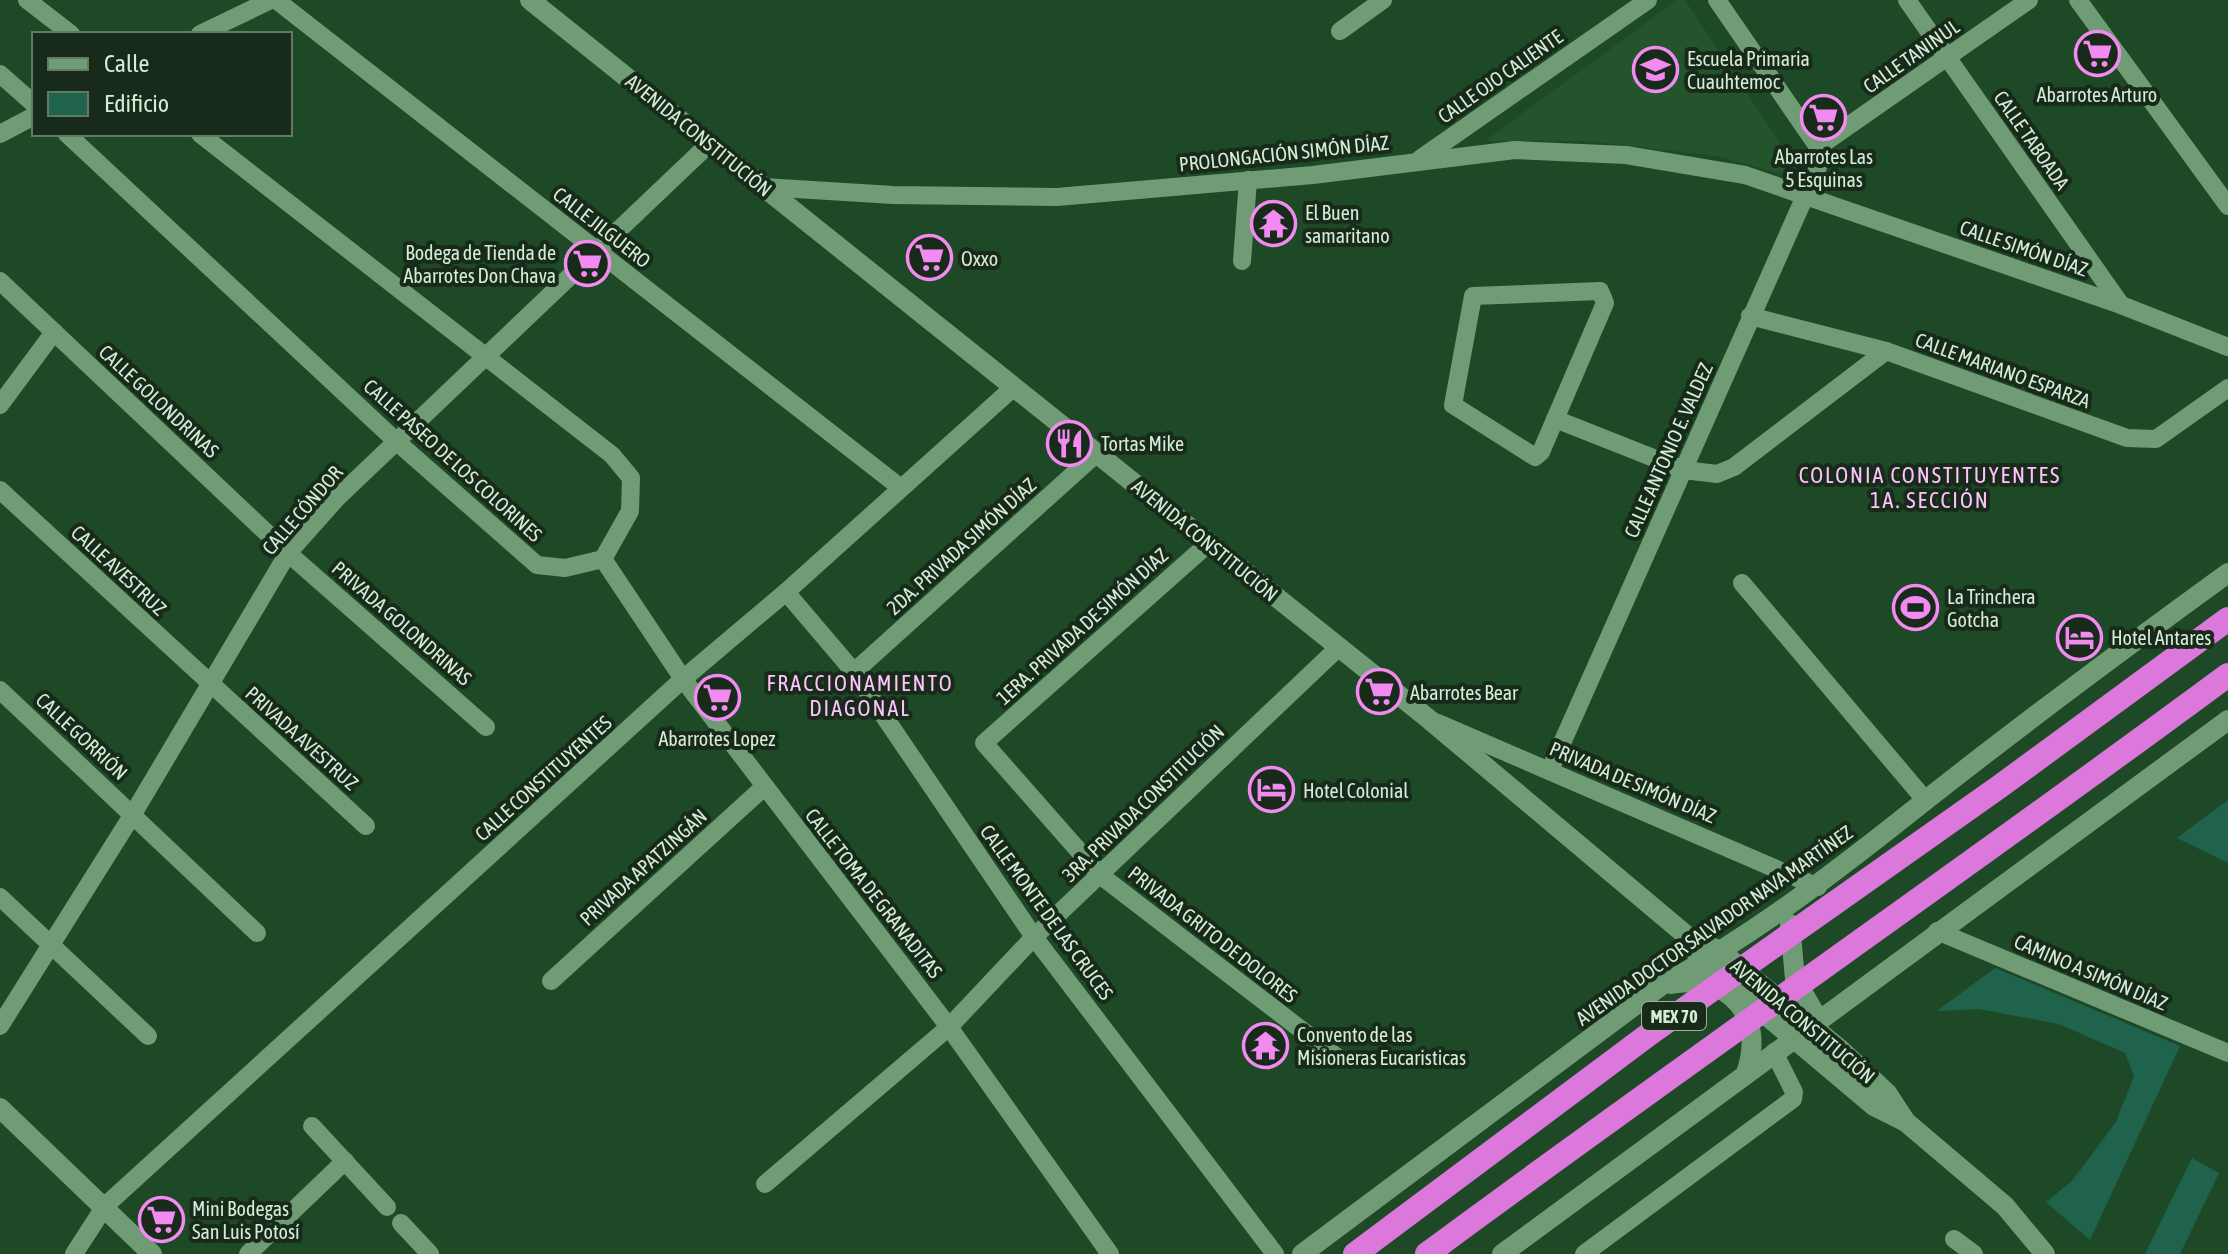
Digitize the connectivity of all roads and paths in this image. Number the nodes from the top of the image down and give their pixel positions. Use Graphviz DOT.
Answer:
graph roads {
  1 [pos="27,0"];
  2 [pos="273,0"];
  3 [pos="530,0"];
  4 [pos="1383,0"];
  5 [pos="1648,0"];
  6 [pos="1717,0"];
  7 [pos="1907,0"];
  8 [pos="2029,0"];
  9 [pos="2078,0"];
  10 [pos="1340,31"];
  11 [pos="68,32"];
  12 [pos="204,32"];
  13 [pos="1947,58"];
  14 [pos="0,74"];
  15 [pos="32,102"];
  16 [pos="32,117"];
  17 [pos="0,134"];
  18 [pos="69,136"];
  19 [pos="203,136"];
  20 [pos="709,144"];
  21 [pos="1818,147"];
  22 [pos="1417,160"];
  23 [pos="1248,180"];
  24 [pos="764,187"];
  25 [pos="1804,195"];
  26 [pos="2225,197"];
  27 [pos="595,249"];
  28 [pos="1242,261"];
  29 [pos="0,281"];
  30 [pos="2121,305"];
  31 [pos="1750,316"];
  32 [pos="54,332"];
  33 [pos="2228,347"];
  34 [pos="1886,351"];
  35 [pos="486,359"];
  36 [pos="1014,387"];
  37 [pos="2228,388"];
  38 [pos="0,405"];
  39 [pos="1555,419"];
  40 [pos="397,442"];
  41 [pos="1097,453"];
  42 [pos="1684,470"];
  43 [pos="901,488"];
  44 [pos="0,490"];
  45 [pos="1209,543"];
  46 [pos="288,553"];
  47 [pos="603,559"];
  48 [pos="2228,573"];
  49 [pos="1742,583"];
  50 [pos="786,592"];
  51 [pos="2228,619"];
  52 [pos="1339,647"];
  53 [pos="854,672"];
  54 [pos="2228,675"];
  55 [pos="683,679"];
  56 [pos="209,683"];
  57 [pos="0,690"];
  58 [pos="1430,720"];
  59 [pos="2228,720"];
  60 [pos="486,727"];
  61 [pos="984,743"];
  62 [pos="1550,770"];
  63 [pos="764,787"];
  64 [pos="1926,801"];
  65 [pos="133,814"];
  66 [pos="366,826"];
  67 [pos="1100,875"];
  68 [pos="1809,892"];
  69 [pos="0,897"];
  70 [pos="1937,931"];
  71 [pos="257,933"];
  72 [pos="1034,937"];
  73 [pos="51,944"];
  74 [pos="1712,957"];
  75 [pos="551,981"];
  76 [pos="1662,985"];
  77 [pos="1814,1022"];
  78 [pos="0,1026"];
  79 [pos="949,1027"];
  80 [pos="148,1036"];
  81 [pos="1841,1050"];
  82 [pos="1774,1052"];
  83 [pos="2228,1053"];
  84 [pos="1338,1058"];
  85 [pos="1746,1073"];
  86 [pos="0,1108"];
  87 [pos="1906,1122"];
  88 [pos="312,1126"];
  89 [pos="345,1161"];
  90 [pos="765,1184"];
  91 [pos="105,1206"];
  92 [pos="387,1207"];
  93 [pos="401,1223"];
  94 [pos="1954,1239"];
  95 [pos="2046,1251"];
  96 [pos="74,1254"];
  97 [pos="152,1254"];
  98 [pos="248,1254"];
  99 [pos="430,1254"];
  100 [pos="1110,1254"];
  101 [pos="1275,1254"];
  102 [pos="1302,1254"];
  103 [pos="1355,1254"];
  104 [pos="1427,1254"];
  105 [pos="1502,1254"];
  106 [pos="1584,1254"];
  107 [pos="1974,1254"];
  1 -- 11 [label="street"];
  2 -- 12 [label="street"];
  2 -- 27 [label="street, CALLE JILGUERO"];
  3 -- 20 [label="main road, AVENIDA CONSTITUCIÓN"];
  4 -- 10 [label="street"];
  5 -- 22 [label="street, CALLE OJO CALIENTE"];
  6 -- 21 [label="street"];
  7 -- 13 [label="street, CALLE TABOADA"];
  8 -- 13 [label="street, CALLE TANINUL"];
  9 -- 26 [label="street"];
  13 -- 21 [label="street, CALLE TANINUL"];
  13 -- 30 [label="street, CALLE TABOADA"];
  14 -- 15 [label="street"];
  16 -- 17 [label="street"];
  18 -- 40 [label="street, CALLE PASEO DE LOS COLORINES"];
  19 -- 35 [label="street"];
  20 -- 24 [label="main road, AVENIDA CONSTITUCIÓN"];
  20 -- 27 [label="street, CALLE CÓNDOR"];
  21 -- 25 [label="street, CALLE ANTONIO E. VALDEZ"];
  22 -- 23 [label="street, PROLONGACIÓN SIMÓN DÍAZ"];
  22 -- 25 [label="street, PROLONGACIÓN SIMÓN DÍAZ"];
  23 -- 24 [label="street, PROLONGACIÓN SIMÓN DÍAZ"];
  23 -- 28 [label="street"];
  24 -- 36 [label="main road, AVENIDA CONSTITUCIÓN"];
  25 -- 30 [label="street, CALLE SIMÓN DÍAZ"];
  25 -- 31 [label="street, CALLE ANTONIO E. VALDEZ"];
  27 -- 35 [label="street, CALLE CÓNDOR"];
  27 -- 43 [label="street, CALLE JILGUERO"];
  29 -- 32 [label="street, CALLE GOLONDRINAS"];
  30 -- 33 [label="street, CALLE SIMÓN DÍAZ"];
  31 -- 34 [label="street, CALLE MARIANO ESPARZA"];
  31 -- 42 [label="street, CALLE ANTONIO E. VALDEZ"];
  32 -- 38 [label="street"];
  32 -- 46 [label="street, CALLE GOLONDRINAS"];
  34 -- 37 [label="street, CALLE MARIANO ESPARZA"];
  34 -- 42 [label="street"];
  35 -- 40 [label="street, CALLE CÓNDOR"];
  35 -- 47 [label="street"];
  36 -- 41 [label="main road, AVENIDA CONSTITUCIÓN"];
  36 -- 43 [label="street, CALLE CONSTITUYENTES"];
  39 -- 39 [label="street"];
  39 -- 42 [label="street"];
  40 -- 46 [label="street, CALLE CÓNDOR"];
  40 -- 47 [label="street, CALLE PASEO DE LOS COLORINES"];
  41 -- 45 [label="main road, AVENIDA CONSTITUCIÓN"];
  41 -- 53 [label="street, 2DA. PRIVADA SIMÓN DÍAZ"];
  42 -- 62 [label="street, CALLE ANTONIO E. VALDEZ"];
  43 -- 50 [label="street, CALLE CONSTITUYENTES"];
  44 -- 56 [label="street, CALLE AVESTRUZ"];
  45 -- 52 [label="main road, AVENIDA CONSTITUCIÓN"];
  45 -- 61 [label="street, 1ERA. PRIVADA DE SIMÓN DÍAZ"];
  46 -- 56 [label="street, CALLE CÓNDOR"];
  46 -- 60 [label="street, PRIVADA GOLONDRINAS"];
  47 -- 55 [label="street, CALLE TOMA DE GRANADITAS"];
  48 -- 64 [label="main road, AVENIDA DOCTOR SALVADOR NAVA MARTÍNEZ"];
  49 -- 64 [label="street"];
  50 -- 53 [label="street, CALLE MONTE DE LAS CRUCES"];
  50 -- 55 [label="street, CALLE CONSTITUYENTES"];
  51 -- 103 [label="highway, MEX 70"];
  52 -- 58 [label="main road, AVENIDA CONSTITUCIÓN"];
  52 -- 67 [label="street, 3RA. PRIVADA CONSTITUCIÓN"];
  53 -- 72 [label="street, CALLE MONTE DE LAS CRUCES"];
  54 -- 104 [label="highway, MEX 70"];
  55 -- 63 [label="street, CALLE TOMA DE GRANADITAS"];
  55 -- 91 [label="street, CALLE CONSTITUYENTES"];
  56 -- 65 [label="street, CALLE CÓNDOR"];
  56 -- 66 [label="street, PRIVADA AVESTRUZ"];
  57 -- 65 [label="street, CALLE GORRIÓN"];
  58 -- 62 [label="street, PRIVADA DE SIMÓN DÍAZ"];
  58 -- 74 [label="main road, AVENIDA CONSTITUCIÓN"];
  59 -- 70 [label="main road"];
  61 -- 67 [label="street, PRIVADA GRITO DE DOLORES"];
  62 -- 68 [label="street, PRIVADA DE SIMÓN DÍAZ"];
  63 -- 75 [label="street, PRIVADA APATZINGÁN"];
  63 -- 79 [label="street, CALLE TOMA DE GRANADITAS"];
  64 -- 68 [label="main road, AVENIDA DOCTOR SALVADOR NAVA MARTÍNEZ"];
  65 -- 71 [label="street, CALLE GORRIÓN"];
  65 -- 73 [label="street, CALLE CÓNDOR"];
  67 -- 72 [label="street, 3RA. PRIVADA CONSTITUCIÓN"];
  67 -- 84 [label="street, PRIVADA GRITO DE DOLORES"];
  68 -- 74 [label="main road, AVENIDA DOCTOR SALVADOR NAVA MARTÍNEZ"];
  68 -- 77 [label="main road"];
  69 -- 73 [label="street"];
  70 -- 77 [label="main road"];
  70 -- 83 [label="street, CAMINO A SIMÓN DÍAZ"];
  72 -- 79 [label="street, 3RA. PRIVADA CONSTITUCIÓN"];
  72 -- 101 [label="street, CALLE MONTE DE LAS CRUCES"];
  73 -- 78 [label="street, CALLE CÓNDOR"];
  73 -- 80 [label="street"];
  74 -- 76 [label="main road, AVENIDA DOCTOR SALVADOR NAVA MARTÍNEZ"];
  74 -- 77 [label="main road, AVENIDA CONSTITUCIÓN"];
  76 -- 85 [label="main road"];
  76 -- 102 [label="main road, AVENIDA DOCTOR SALVADOR NAVA MARTÍNEZ"];
  77 -- 81 [label="main road, AVENIDA CONSTITUCIÓN"];
  77 -- 81 [label="main road"];
  77 -- 82 [label="main road"];
  77 -- 87 [label="main road, AVENIDA CONSTITUCIÓN"];
  79 -- 90 [label="street, 3RA. PRIVADA CONSTITUCIÓN"];
  79 -- 100 [label="street, CALLE TOMA DE GRANADITAS"];
  81 -- 87 [label="main road, AVENIDA CONSTITUCIÓN"];
  82 -- 85 [label="main road"];
  82 -- 106 [label="street"];
  85 -- 105 [label="main road"];
  86 -- 91 [label="main road"];
  87 -- 95 [label="main road, AVENIDA CONSTITUCIÓN"];
  88 -- 89 [label="street"];
  89 -- 92 [label="street"];
  89 -- 98 [label="street"];
  91 -- 96 [label="street, CALLE CONSTITUYENTES"];
  91 -- 97 [label="main road"];
  93 -- 99 [label="street"];
  94 -- 107 [label="street"];
}
